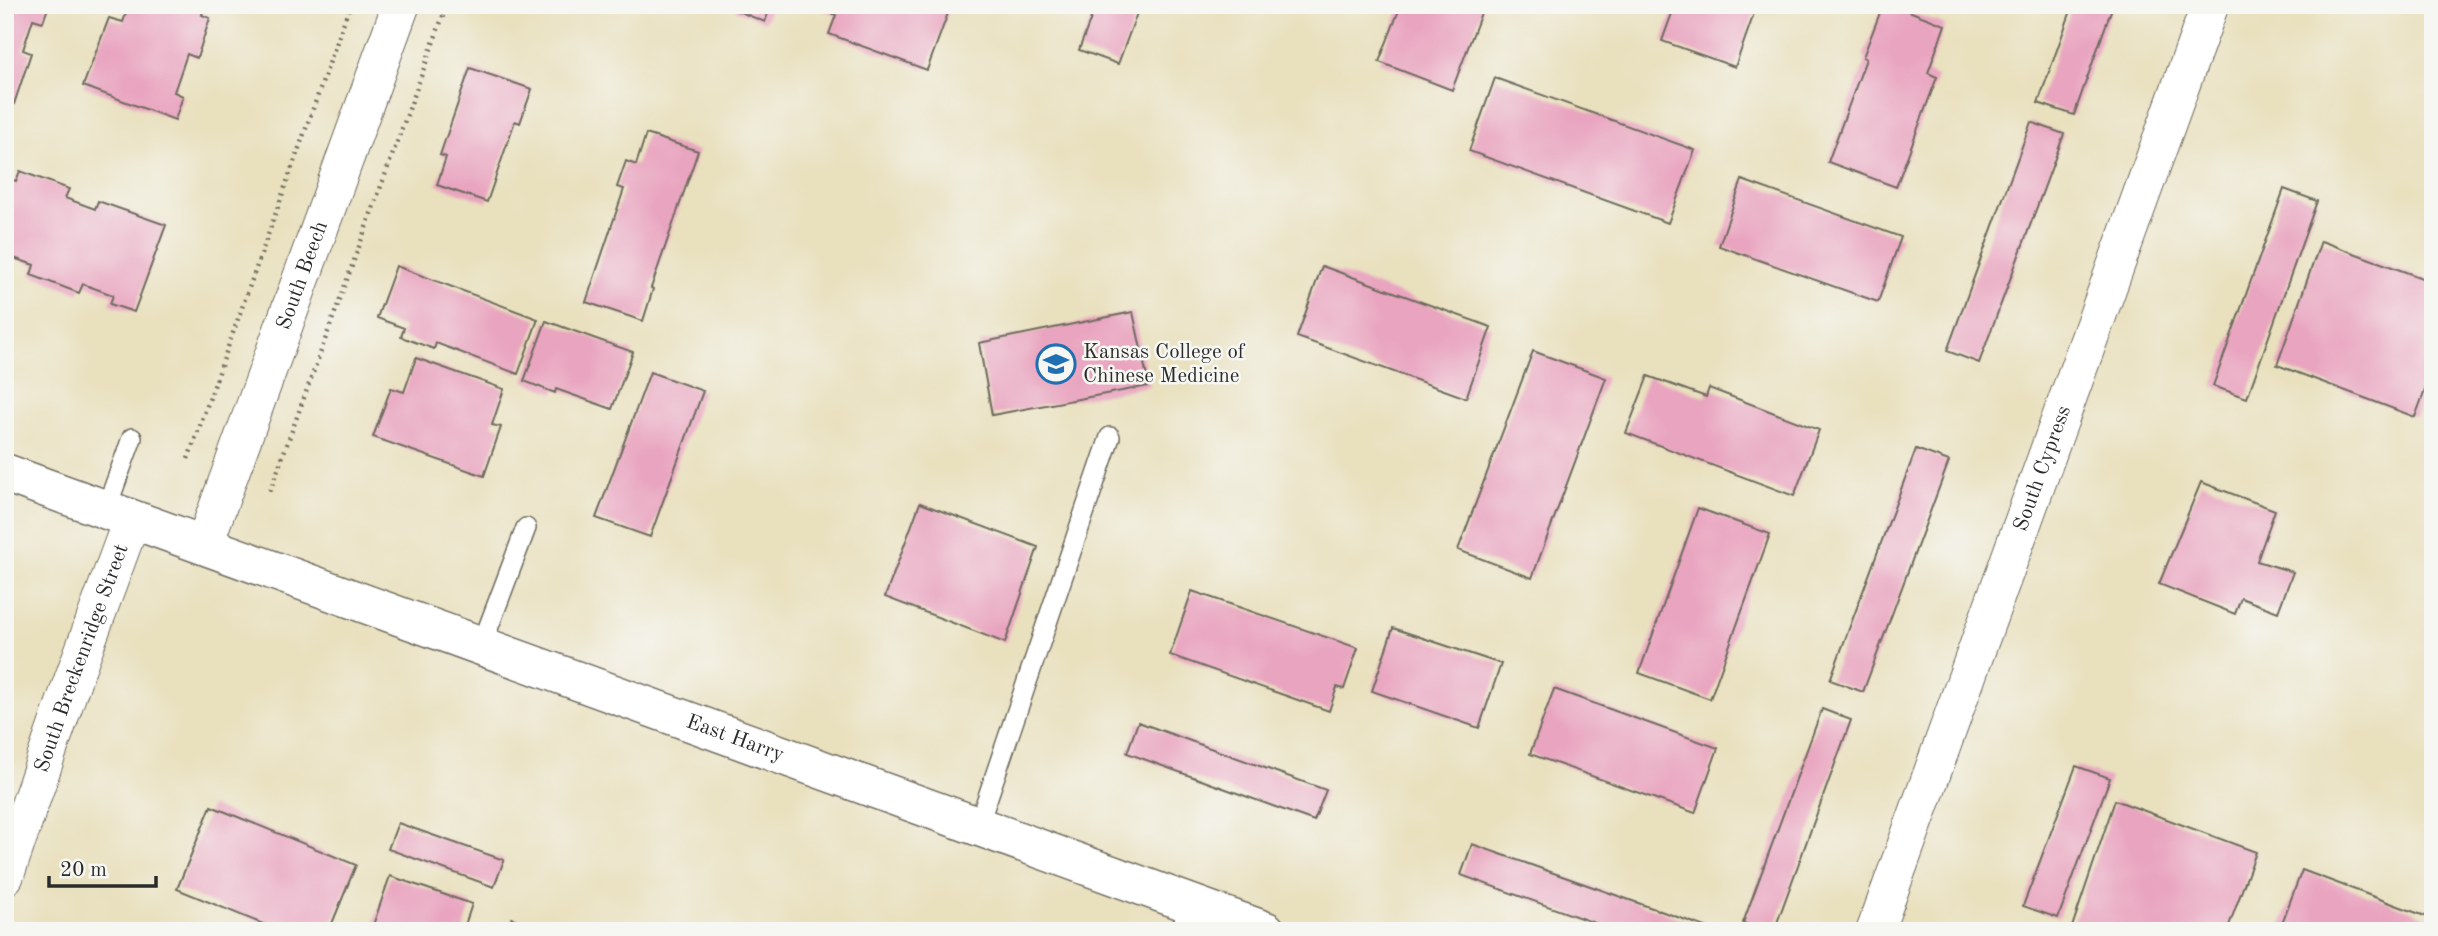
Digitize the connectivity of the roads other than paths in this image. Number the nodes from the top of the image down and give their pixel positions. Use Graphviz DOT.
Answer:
graph roads {
  1 [pos="401,5"];
  2 [pos="2210,5"];
  3 [pos="1110,437"];
  4 [pos="132,438"];
  5 [pos="5,473"];
  6 [pos="119,514"];
  7 [pos="526,528"];
  8 [pos="204,545"];
  9 [pos="481,647"];
  10 [pos="978,826"];
  11 [pos="5,876"];
  12 [pos="1185,917"];
  13 [pos="1266,931"];
  14 [pos="1875,931"];
  1 -- 8 [label="street, South Beech"];
  2 -- 14 [label="street, South Cypress"];
  3 -- 10 [label="lane"];
  4 -- 6 [label="lane"];
  5 -- 6 [label="main road, East Harry"];
  6 -- 8 [label="main road, East Harry"];
  6 -- 11 [label="street, South Breckenridge Street"];
  7 -- 9 [label="lane"];
  8 -- 9 [label="main road, East Harry"];
  9 -- 10 [label="main road, East Harry"];
  10 -- 12 [label="main road, East Harry"];
  12 -- 13 [label="main road, East Harry"];
}
